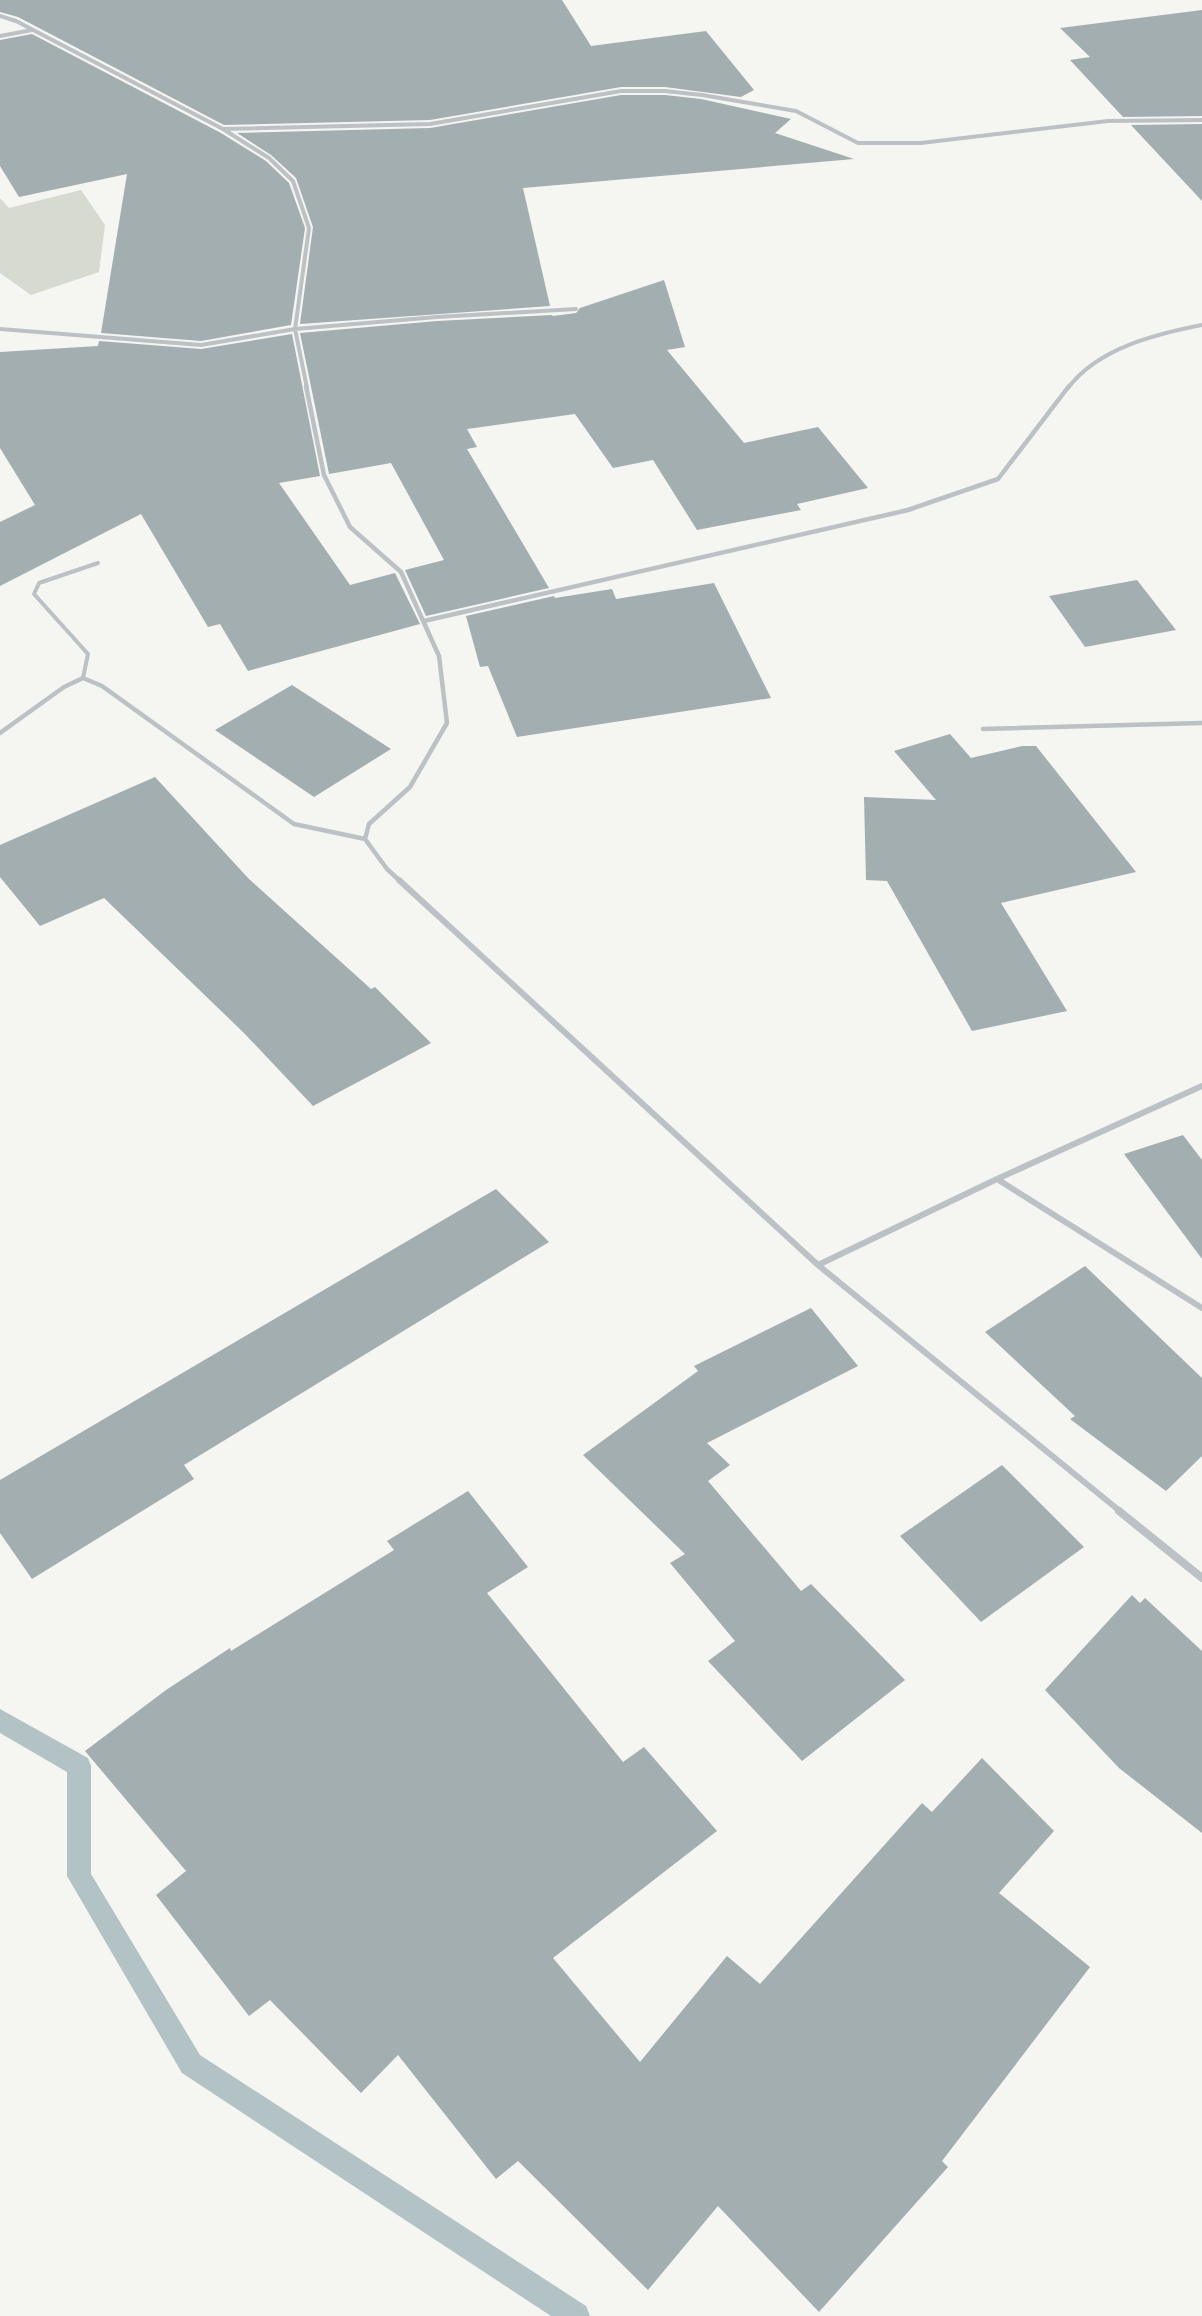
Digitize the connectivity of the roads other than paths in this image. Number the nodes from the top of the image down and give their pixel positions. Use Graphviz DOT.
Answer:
graph roads {
  1 [pos="0,16"];
  2 [pos="32,30"];
  3 [pos="0,36"];
  4 [pos="1202,120"];
  5 [pos="224,129"];
  6 [pos="576,309"];
  7 [pos="1202,326"];
  8 [pos="0,329"];
  9 [pos="296,330"];
  10 [pos="98,563"];
  11 [pos="424,621"];
  12 [pos="83,678"];
  13 [pos="1202,723"];
  14 [pos="983,729"];
  15 [pos="0,733"];
  16 [pos="365,839"];
  17 [pos="1202,1086"];
  18 [pos="997,1179"];
  19 [pos="818,1265"];
  20 [pos="1202,1308"];
  21 [pos="1202,1578"];
  1 -- 2 [label="street"];
  2 -- 3 [label="street"];
  2 -- 5 [label="street"];
  4 -- 5 [label="street"];
  5 -- 9 [label="street"];
  6 -- 9 [label="street"];
  7 -- 11 [label="street"];
  8 -- 9 [label="street"];
  9 -- 11 [label="street"];
  10 -- 12 [label="lane"];
  11 -- 16 [label="street"];
  12 -- 15 [label="street"];
  12 -- 16 [label="street"];
  13 -- 14 [label="street"];
  16 -- 19 [label="street"];
  17 -- 18 [label="street"];
  18 -- 19 [label="street"];
  18 -- 20 [label="street"];
  19 -- 21 [label="street"];
}
